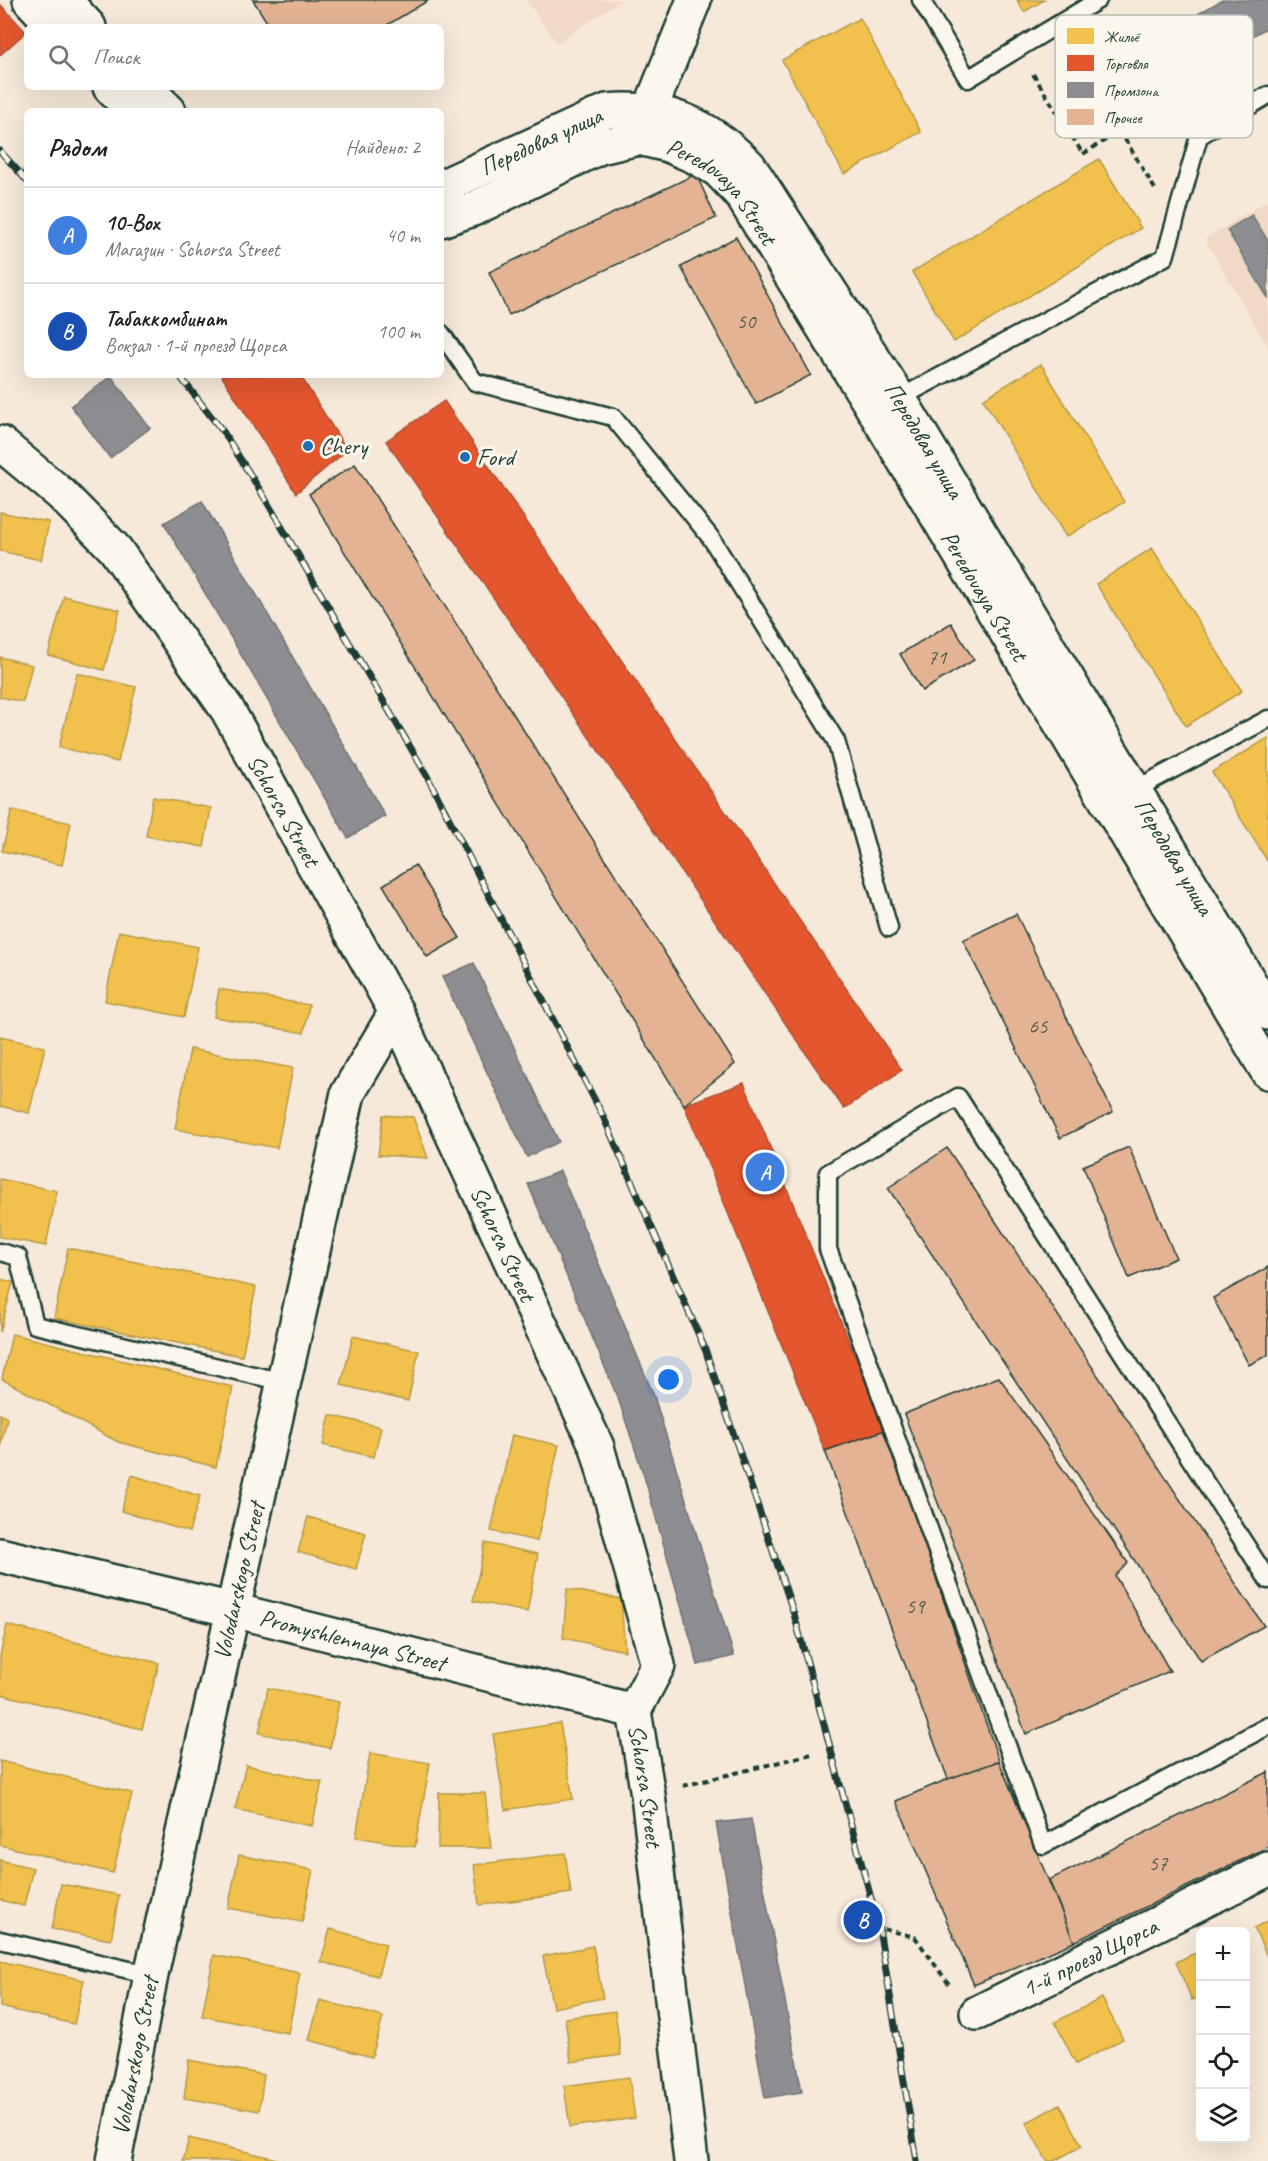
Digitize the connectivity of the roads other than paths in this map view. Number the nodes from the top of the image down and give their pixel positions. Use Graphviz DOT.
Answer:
graph roads {
  1 [pos="30,0"];
  2 [pos="64,0"];
  3 [pos="694,0"];
  4 [pos="921,0"];
  5 [pos="1098,0"];
  6 [pos="1073,15"];
  7 [pos="52,24"];
  8 [pos="86,24"];
  9 [pos="1055,26"];
  10 [pos="113,90"];
  11 [pos="148,90"];
  12 [pos="1268,94"];
  13 [pos="1253,103"];
  14 [pos="130,108"];
  15 [pos="166,108"];
  16 [pos="644,124"];
  17 [pos="1198,138"];
  18 [pos="444,187"];
  19 [pos="444,219"];
  20 [pos="444,337"];
  21 [pos="887,404"];
  22 [pos="0,443"];
  23 [pos="1268,719"];
  24 [pos="1134,790"];
  25 [pos="890,928"];
  26 [pos="396,1012"];
  27 [pos="1268,1013"];
  28 [pos="1268,1072"];
  29 [pos="0,1252"];
  30 [pos="284,1382"];
  31 [pos="0,1555"];
  32 [pos="1268,1581"];
  33 [pos="233,1610"];
  34 [pos="634,1711"];
  35 [pos="1268,1726"];
  36 [pos="1268,1869"];
  37 [pos="0,1940"];
  38 [pos="151,1975"];
  39 [pos="977,2013"];
  40 [pos="114,2161"];
  41 [pos="692,2161"];
  1 -- 7 [label="street"];
  2 -- 8 [label="street"];
  3 -- 16 [label="street, Peredovaya Street"];
  4 -- 9 [label="lane"];
  5 -- 6 [label="lane"];
  10 -- 14 [label="street"];
  11 -- 15 [label="street"];
  12 -- 13 [label="lane"];
  16 -- 18 [label="street, Передовая улица"];
  16 -- 19 [label="street, Peredovaya Street"];
  16 -- 21 [label="street, Peredovaya Street"];
  17 -- 21 [label="lane"];
  20 -- 25 [label="lane"];
  21 -- 24 [label="street, Передовая улица"];
  21 -- 28 [label="street, Peredovaya Street"];
  22 -- 26 [label="street, Schorsa Street"];
  23 -- 24 [label="lane"];
  24 -- 27 [label="street, Передовая улица"];
  26 -- 30 [label="street, Volodarskogo Street"];
  26 -- 34 [label="street, Schorsa Street"];
  29 -- 30 [label="lane"];
  30 -- 33 [label="street, Volodarskogo Street"];
  31 -- 33 [label="street, Promyshlennaya Street"];
  32 -- 35 [label="lane"];
  33 -- 34 [label="street, Promyshlennaya Street"];
  33 -- 38 [label="street, Volodarskogo Street"];
  34 -- 41 [label="street, Schorsa Street"];
  36 -- 39 [label="street, 1-й проезд Щорса"];
  37 -- 38 [label="lane"];
  38 -- 40 [label="street, Volodarskogo Street"];
}
